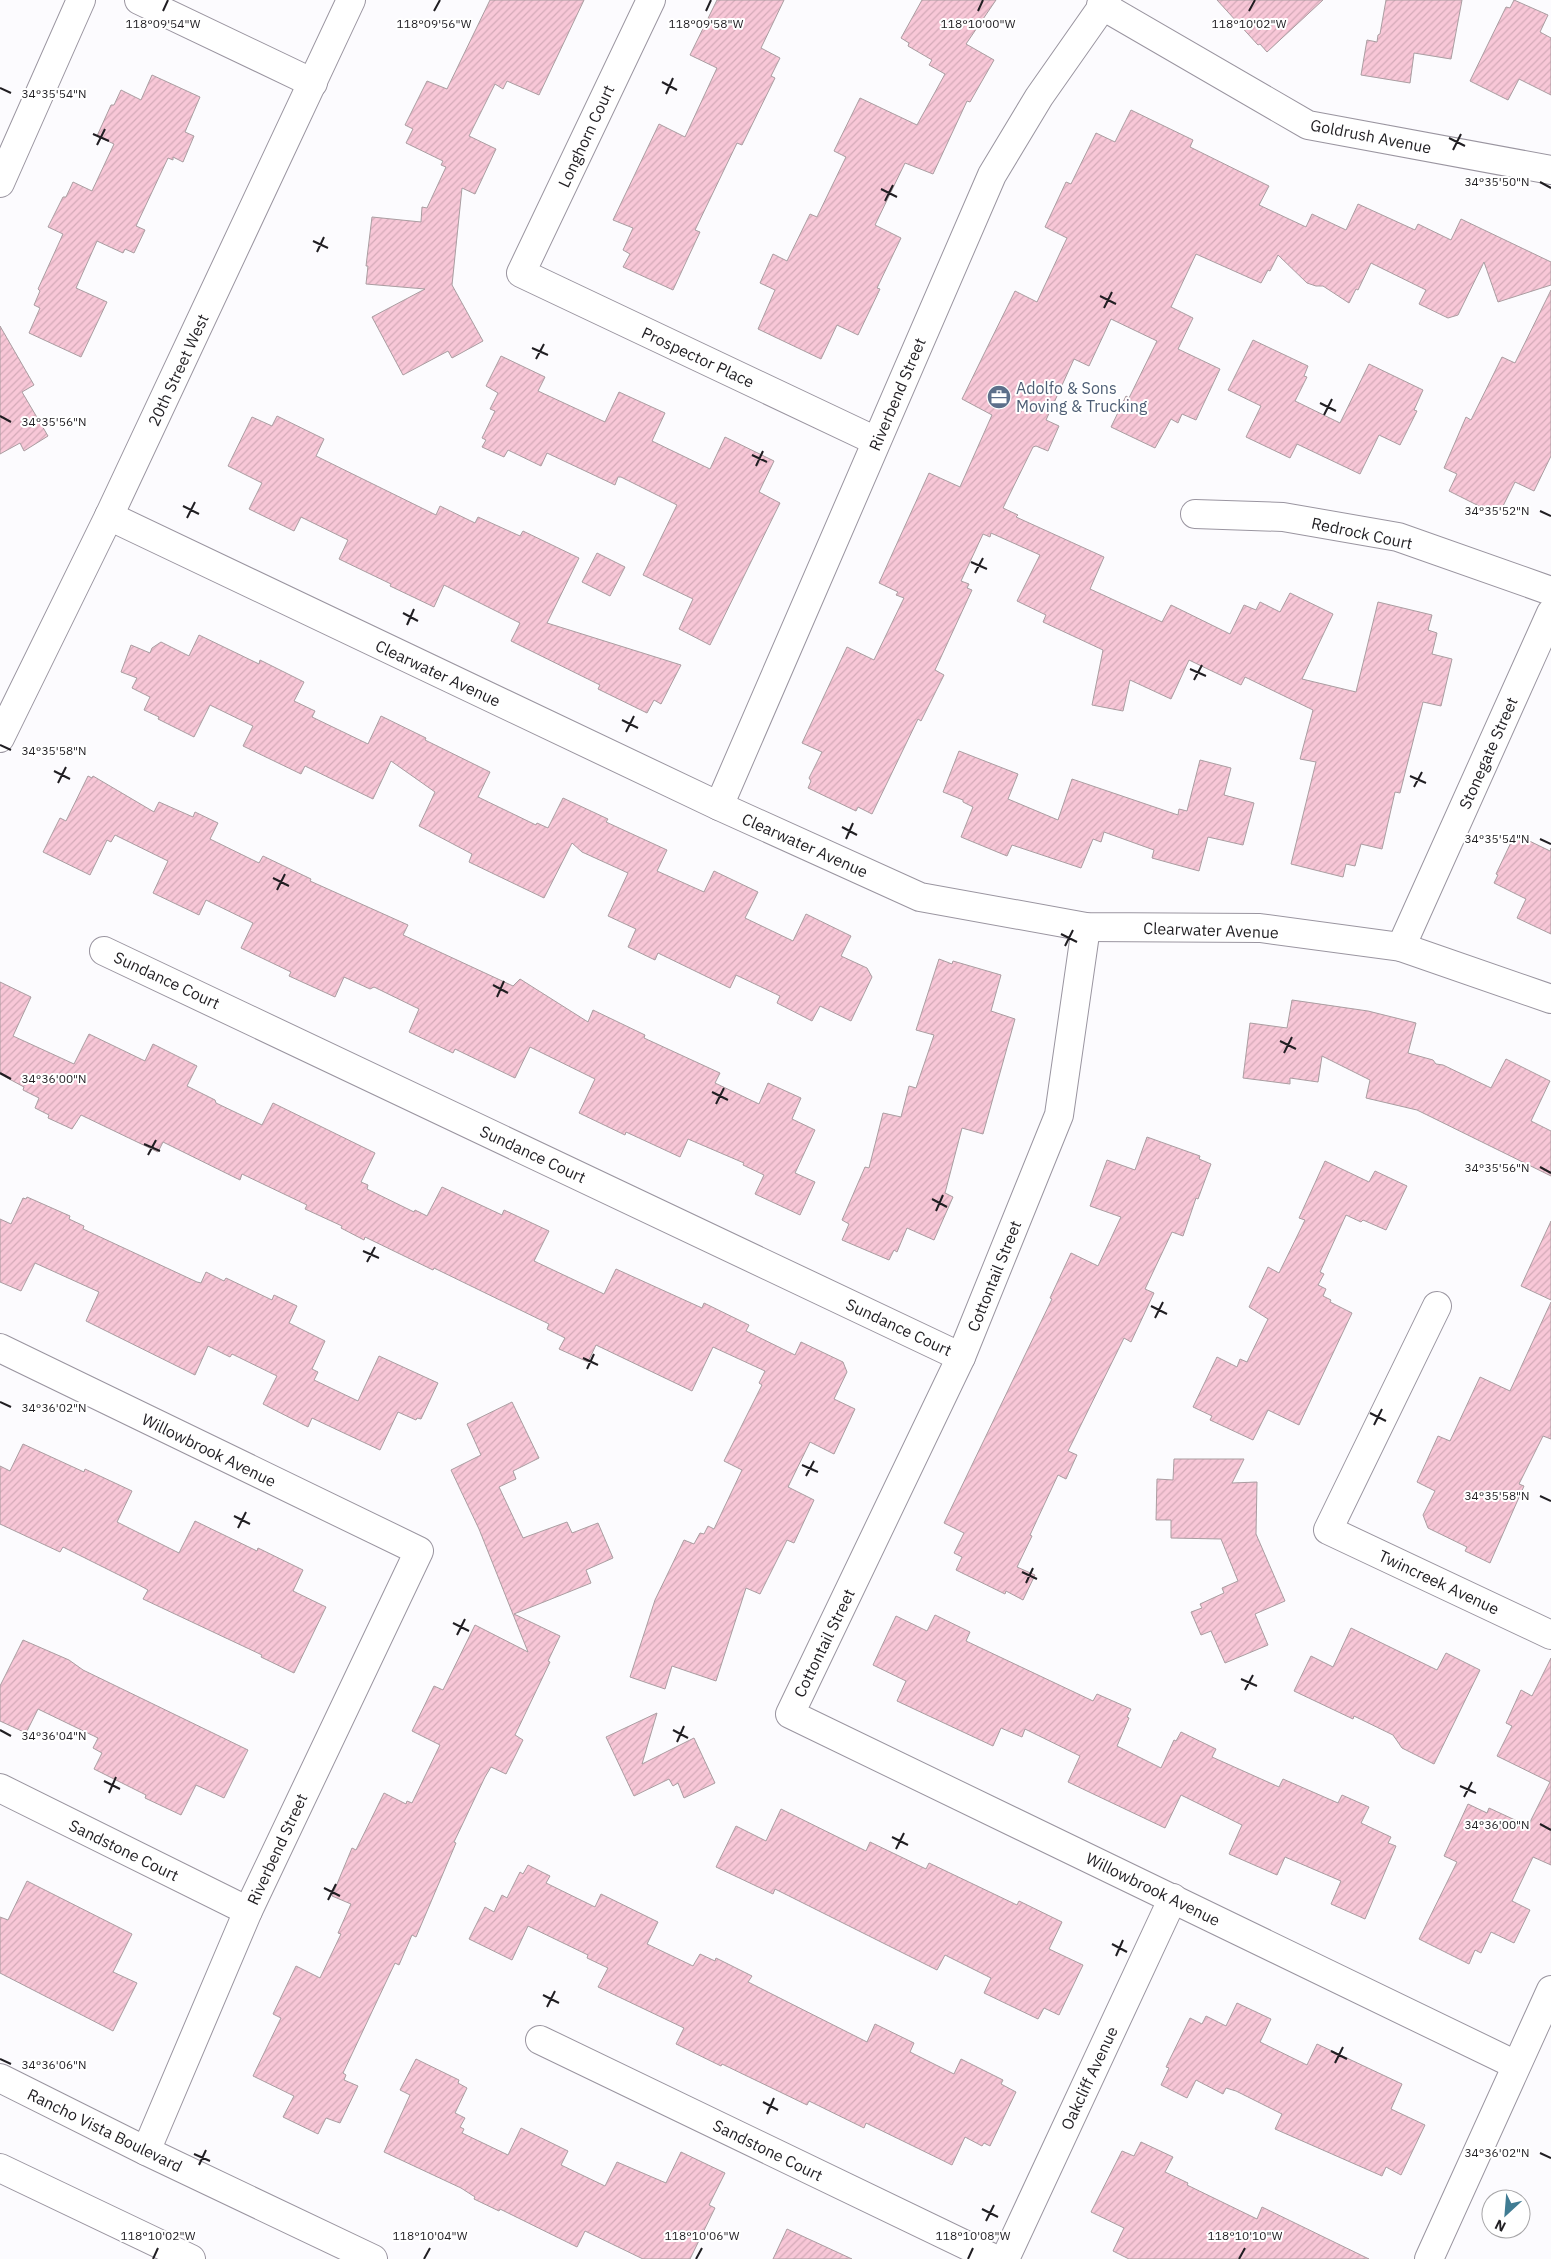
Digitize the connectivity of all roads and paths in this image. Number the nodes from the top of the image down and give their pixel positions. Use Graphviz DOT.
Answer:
graph roads {
  1 [pos="81,0"];
  2 [pos="139,0"];
  3 [pos="351,0"];
  4 [pos="651,0"];
  5 [pos="1104,3"];
  6 [pos="313,83"];
  7 [pos="1551,170"];
  8 [pos="0,183"];
  9 [pos="521,273"];
  10 [pos="876,441"];
  11 [pos="1195,514"];
  12 [pos="108,516"];
  13 [pos="1551,591"];
  14 [pos="1551,614"];
  15 [pos="0,738"];
  16 [pos="719,806"];
  17 [pos="1086,927"];
  18 [pos="1401,946"];
  19 [pos="104,950"];
  20 [pos="1551,999"];
  21 [pos="1437,1306"];
  22 [pos="0,1348"];
  23 [pos="962,1357"];
  24 [pos="418,1551"];
  25 [pos="1551,1635"];
  26 [pos="790,1714"];
  27 [pos="0,1788"];
  28 [pos="1173,1898"];
  29 [pos="248,1910"];
  30 [pos="1551,1990"];
  31 [pos="540,2040"];
  32 [pos="1516,2065"];
  33 [pos="0,2078"];
  34 [pos="146,2151"];
  35 [pos="0,2168"];
  36 [pos="191,2259"];
  37 [pos="373,2259"];
  38 [pos="995,2259"];
  39 [pos="1005,2259"];
  40 [pos="1430,2259"];
  1 -- 8 [label="street"];
  2 -- 6 [label="street"];
  3 -- 6 [label="street, 20th Street West"];
  4 -- 9 [label="street, Longhorn Court"];
  5 -- 7 [label="street, Goldrush Avenue"];
  5 -- 10 [label="street, Riverbend Street"];
  6 -- 12 [label="street, 20th Street West"];
  9 -- 10 [label="street, Prospector Place"];
  10 -- 16 [label="street, Riverbend Street"];
  11 -- 13 [label="street, Redrock Court"];
  12 -- 15 [label="street, 20th Street West"];
  12 -- 16 [label="street, Clearwater Avenue"];
  14 -- 18 [label="street, Stonegate Street"];
  16 -- 17 [label="street, Clearwater Avenue"];
  17 -- 18 [label="street, Clearwater Avenue"];
  17 -- 23 [label="street, Cottontail Street"];
  18 -- 20 [label="street, Clearwater Avenue"];
  19 -- 23 [label="street, Sundance Court"];
  21 -- 25 [label="street, Twincreek Avenue"];
  22 -- 24 [label="street, Willowbrook Avenue"];
  23 -- 26 [label="street, Cottontail Street"];
  24 -- 29 [label="street, Riverbend Street"];
  26 -- 28 [label="street, Willowbrook Avenue"];
  27 -- 29 [label="street, Sandstone Court"];
  28 -- 32 [label="street, Willowbrook Avenue"];
  28 -- 39 [label="street, Oakcliff Avenue"];
  29 -- 34 [label="street, Riverbend Street"];
  30 -- 32 [label="street"];
  31 -- 38 [label="street, Sandstone Court"];
  32 -- 40 [label="street"];
  33 -- 34 [label="street, Rancho Vista Boulevard"];
  34 -- 37 [label="street, Rancho Vista Boulevard"];
  35 -- 36 [label="street"];
}
